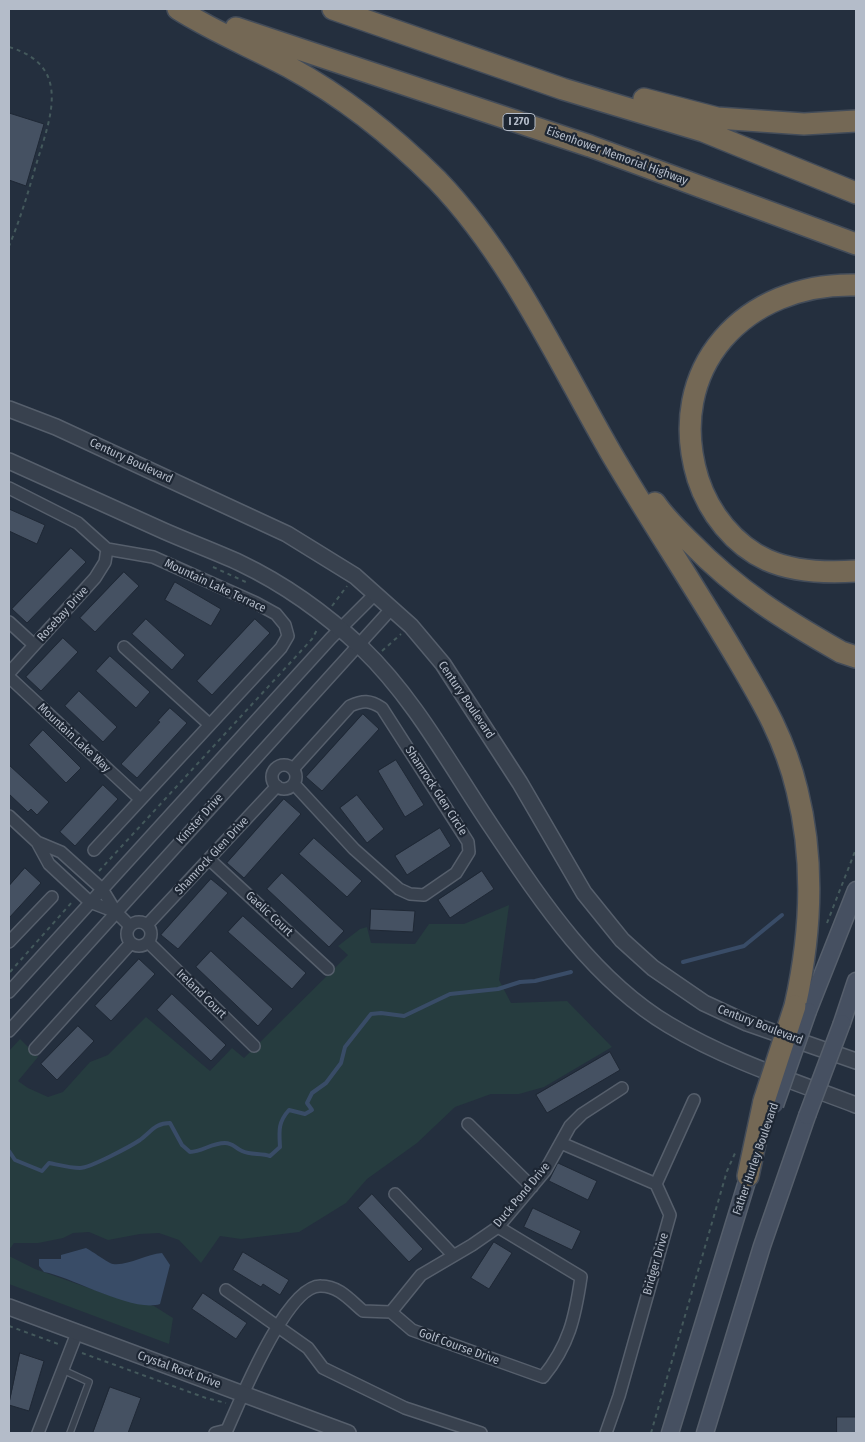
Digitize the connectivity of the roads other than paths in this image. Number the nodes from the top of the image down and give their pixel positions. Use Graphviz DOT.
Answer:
graph roads {
  1 [pos="177,9"];
  2 [pos="333,9"];
  3 [pos="471,57"];
  4 [pos="856,121"];
  5 [pos="856,193"];
  6 [pos="856,244"];
  7 [pos="856,285"];
  8 [pos="582,398"];
  9 [pos="9,409"];
  10 [pos="9,461"];
  11 [pos="9,488"];
  12 [pos="107,549"];
  13 [pos="856,571"];
  14 [pos="375,594"];
  15 [pos="392,608"];
  16 [pos="9,622"];
  17 [pos="340,629"];
  18 [pos="34,645"];
  19 [pos="359,645"];
  20 [pos="124,647"];
  21 [pos="856,657"];
  22 [pos="9,673"];
  23 [pos="9,677"];
  24 [pos="209,724"];
  25 [pos="258,754"];
  26 [pos="293,768"];
  27 [pos="275,769"];
  28 [pos="294,784"];
  29 [pos="277,786"];
  30 [pos="140,799"];
  31 [pos="9,816"];
  32 [pos="37,842"];
  33 [pos="94,850"];
  34 [pos="209,859"];
  35 [pos="102,889"];
  36 [pos="856,890"];
  37 [pos="52,897"];
  38 [pos="90,902"];
  39 [pos="116,912"];
  40 [pos="147,925"];
  41 [pos="130,926"];
  42 [pos="9,942"];
  43 [pos="148,942"];
  44 [pos="131,943"];
  45 [pos="328,969"];
  46 [pos="856,981"];
  47 [pos="9,992"];
  48 [pos="802,1009"];
  49 [pos="9,1031"];
  50 [pos="254,1046"];
  51 [pos="35,1049"];
  52 [pos="856,1062"];
  53 [pos="622,1088"];
  54 [pos="694,1100"];
  55 [pos="856,1105"];
  56 [pos="468,1124"];
  57 [pos="561,1143"];
  58 [pos="748,1176"];
  59 [pos="656,1184"];
  60 [pos="532,1187"];
  61 [pos="395,1194"];
  62 [pos="498,1227"];
  63 [pos="453,1255"];
  64 [pos="226,1290"];
  65 [pos="9,1308"];
  66 [pos="391,1312"];
  67 [pos="276,1327"];
  68 [pos="77,1332"];
  69 [pos="63,1370"];
  70 [pos="241,1401"];
  71 [pos="228,1432"];
  72 [pos="38,1433"];
  73 [pos="70,1433"];
  74 [pos="215,1433"];
  75 [pos="348,1433"];
  76 [pos="481,1433"];
  77 [pos="606,1433"];
  78 [pos="670,1433"];
  79 [pos="705,1433"];
  1 -- 6 [label="highway, Eisenhower Memorial Highway / I 270"];
  1 -- 8 [label="highway"];
  2 -- 3 [label="highway"];
  3 -- 4 [label="highway"];
  3 -- 5 [label="highway"];
  7 -- 13 [label="highway"];
  8 -- 21 [label="highway"];
  8 -- 48 [label="highway"];
  9 -- 14 [label="street, Century Boulevard"];
  10 -- 17 [label="street"];
  11 -- 12 [label="street"];
  12 -- 18 [label="street, Rosebay Drive"];
  12 -- 24 [label="street, Mountain Lake Terrace"];
  14 -- 15 [label="street, Century Boulevard"];
  14 -- 17 [label="street, Kinster Drive"];
  15 -- 19 [label="street, Kinster Drive"];
  15 -- 52 [label="street, Century Boulevard"];
  16 -- 18 [label="street"];
  17 -- 19 [label="street"];
  17 -- 35 [label="street, Kinster Drive"];
  18 -- 22 [label="street, Rosebay Drive"];
  19 -- 25 [label="street, Kinster Drive"];
  19 -- 55 [label="street"];
  20 -- 24 [label="street"];
  23 -- 30 [label="street, Mountain Lake Way"];
  24 -- 30 [label="street, Mountain Lake Terrace"];
  25 -- 27 [label="street"];
  25 -- 39 [label="street, Kinster Drive"];
  26 -- 27 [label="street"];
  26 -- 28 [label="street"];
  26 -- 28 [label="street, Shamrock Glen Circle"];
  27 -- 29 [label="street"];
  28 -- 29 [label="street"];
  29 -- 34 [label="street, Shamrock Glen Drive"];
  30 -- 33 [label="street, Mountain Lake Terrace"];
  31 -- 32 [label="street"];
  32 -- 35 [label="street"];
  32 -- 38 [label="street"];
  34 -- 40 [label="street, Shamrock Glen Drive"];
  34 -- 45 [label="street, Gaelic Court"];
  35 -- 38 [label="street, Kinster Drive"];
  35 -- 39 [label="street"];
  36 -- 48 [label="main road"];
  37 -- 42 [label="street"];
  38 -- 39 [label="street"];
  38 -- 47 [label="street, Kinster Drive"];
  39 -- 41 [label="street"];
  39 -- 49 [label="street, Kinster Drive"];
  40 -- 41 [label="street"];
  40 -- 43 [label="street"];
  41 -- 44 [label="street"];
  43 -- 44 [label="street"];
  43 -- 50 [label="street, Ireland Court"];
  44 -- 51 [label="street"];
  46 -- 79 [label="main road, bridge"];
  48 -- 58 [label="highway, bridge"];
  53 -- 57 [label="street, Duck Pond Drive"];
  54 -- 59 [label="street"];
  56 -- 60 [label="street"];
  57 -- 59 [label="street"];
  57 -- 60 [label="street, Duck Pond Drive"];
  58 -- 78 [label="main road, Father Hurley Boulevard"];
  59 -- 77 [label="street, Bridger Drive"];
  60 -- 62 [label="street, Duck Pond Drive"];
  61 -- 63 [label="street"];
  62 -- 63 [label="street, Duck Pond Drive"];
  62 -- 66 [label="street, Golf Course Drive"];
  63 -- 66 [label="street, Duck Pond Drive"];
  64 -- 67 [label="street"];
  65 -- 68 [label="street, Crystal Rock Drive"];
  66 -- 67 [label="street"];
  67 -- 70 [label="street"];
  67 -- 76 [label="street"];
  68 -- 69 [label="street"];
  68 -- 70 [label="street, Crystal Rock Drive"];
  69 -- 72 [label="street"];
  69 -- 73 [label="lane"];
  70 -- 71 [label="street"];
  70 -- 75 [label="street, Crystal Rock Drive"];
  71 -- 74 [label="street"];
}
